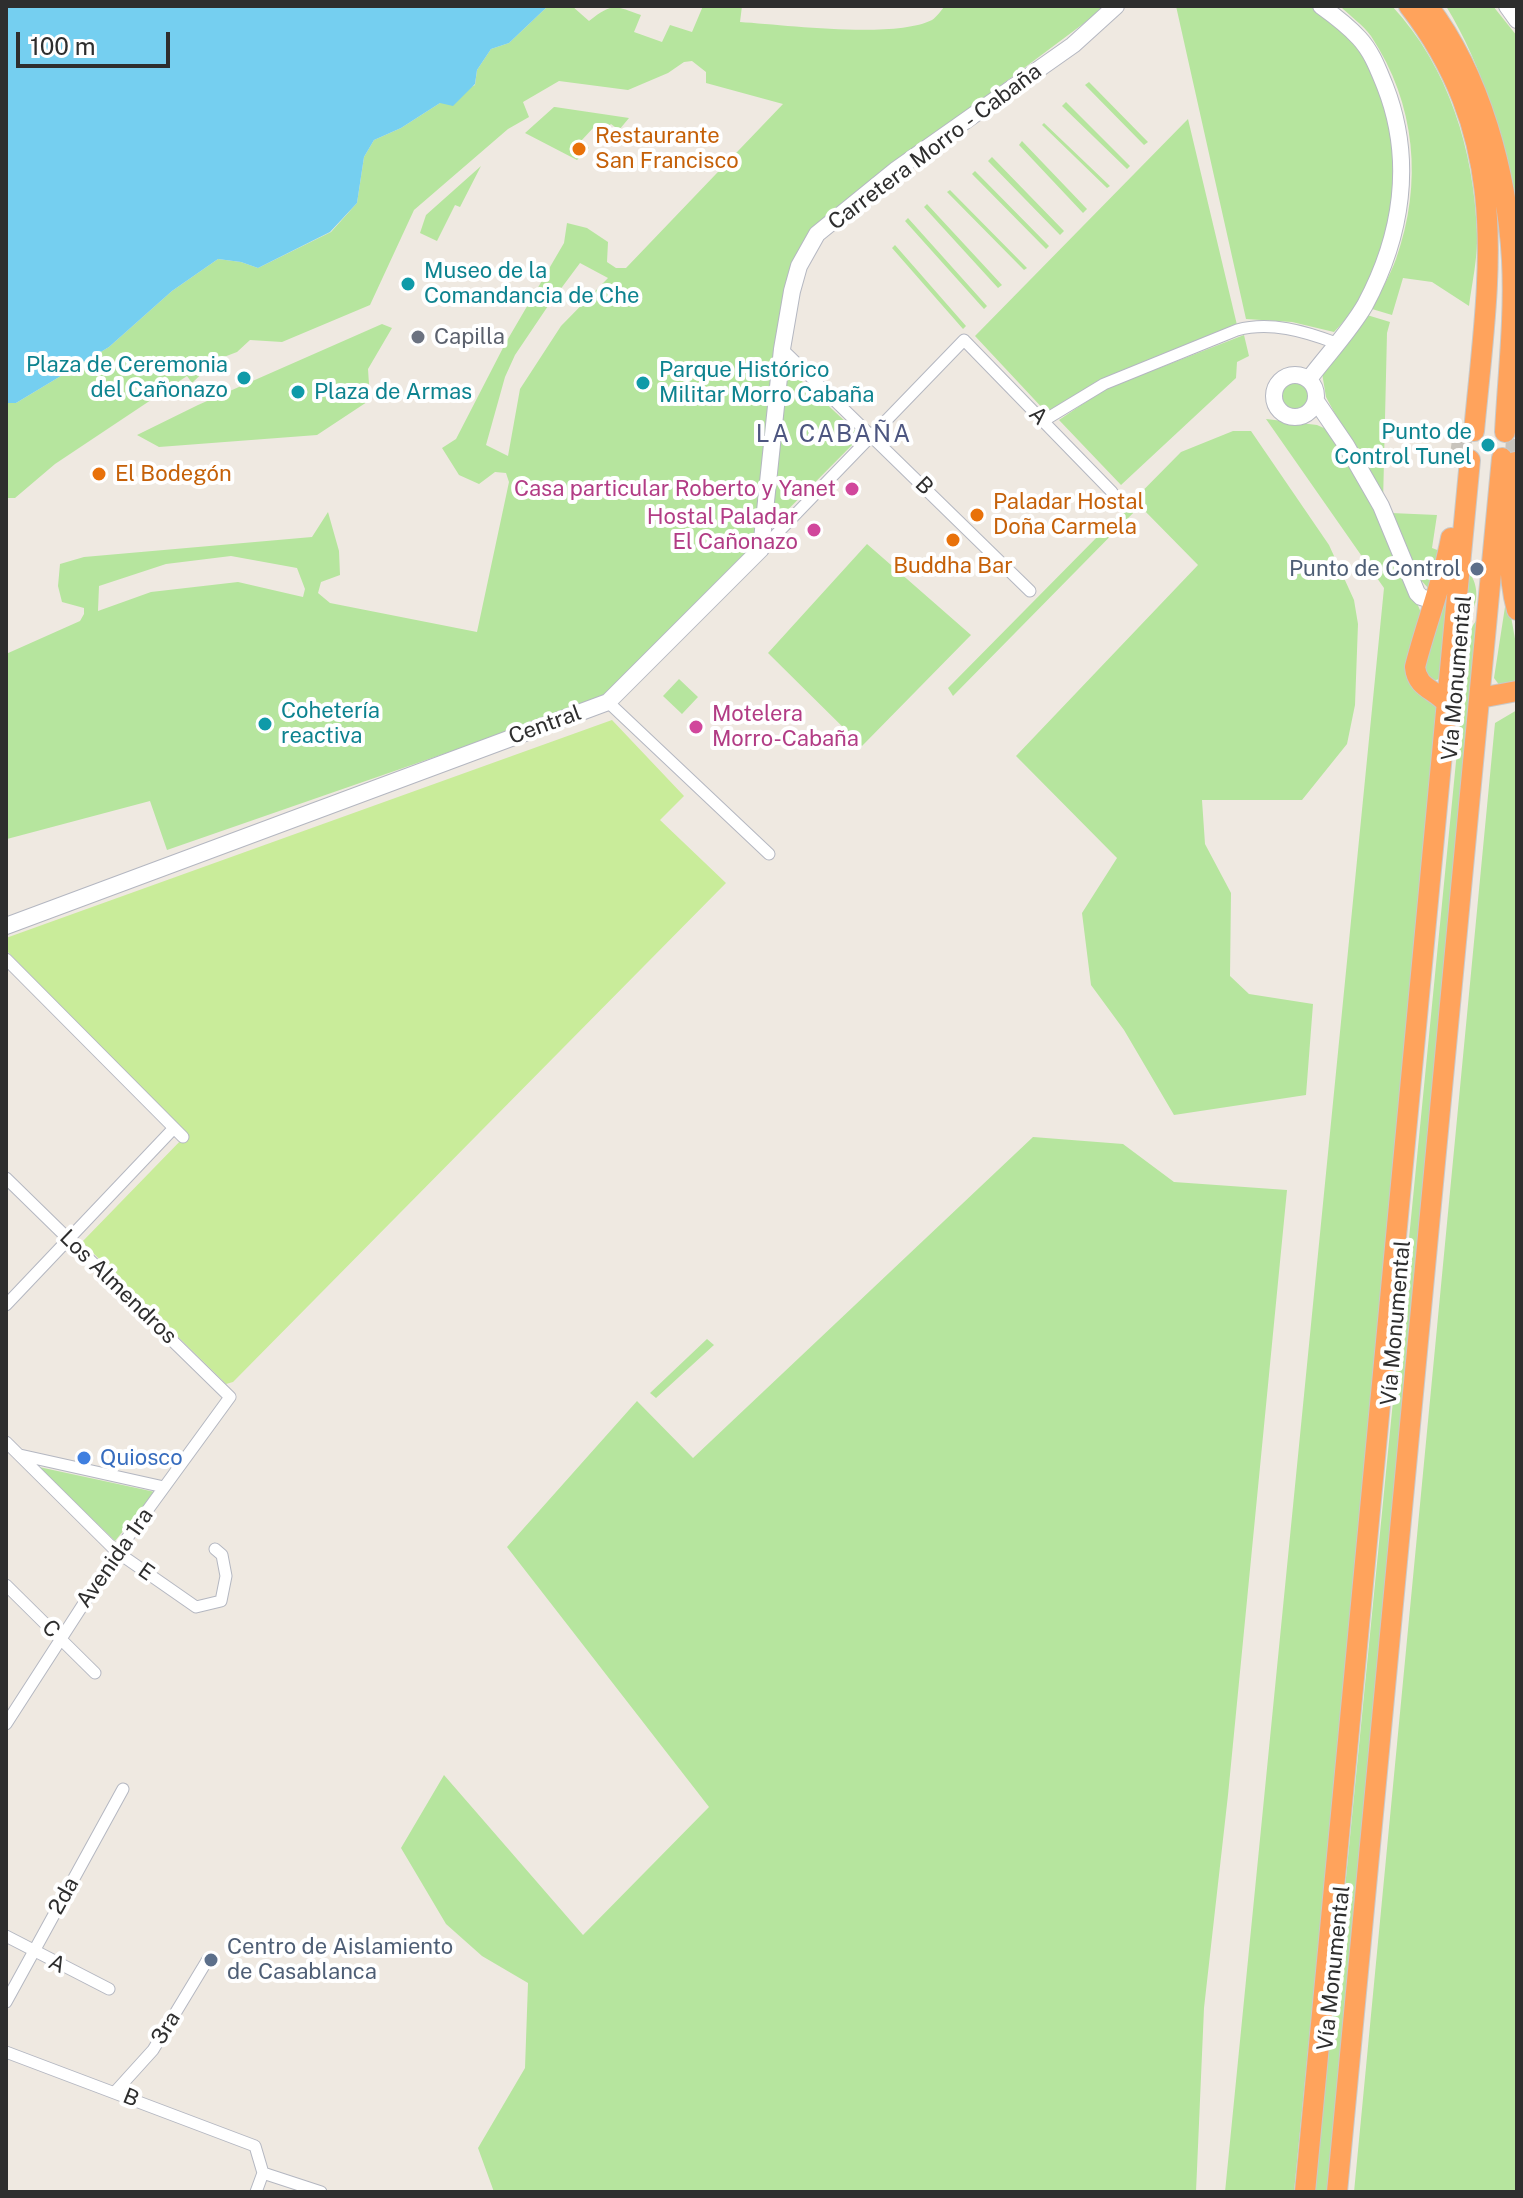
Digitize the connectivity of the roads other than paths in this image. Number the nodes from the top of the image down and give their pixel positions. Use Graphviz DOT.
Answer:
graph roads {
  1 [pos="1116,6"];
  2 [pos="1321,6"];
  3 [pos="1409,6"];
  4 [pos="1428,6"];
  5 [pos="1507,6"];
  6 [pos="1517,20"];
  7 [pos="964,340"];
  8 [pos="1336,343"];
  9 [pos="782,349"];
  10 [pos="1309,379"];
  11 [pos="1316,401"];
  12 [pos="1043,421"];
  13 [pos="1468,432"];
  14 [pos="1510,434"];
  15 [pos="871,435"];
  16 [pos="1112,492"];
  17 [pos="1452,532"];
  18 [pos="761,549"];
  19 [pos="1026,587"];
  20 [pos="1433,601"];
  21 [pos="1457,601"];
  22 [pos="1517,610"];
  23 [pos="1485,640"];
  24 [pos="1451,668"];
  25 [pos="1517,691"];
  26 [pos="1480,698"];
  27 [pos="608,702"];
  28 [pos="1448,705"];
  29 [pos="769,854"];
  30 [pos="6,926"];
  31 [pos="6,959"];
  32 [pos="6,1178"];
  33 [pos="69,1239"];
  34 [pos="6,1305"];
  35 [pos="230,1397"];
  36 [pos="6,1442"];
  37 [pos="18,1454"];
  38 [pos="164,1487"];
  39 [pos="215,1549"];
  40 [pos="117,1552"];
  41 [pos="6,1585"];
  42 [pos="60,1638"];
  43 [pos="95,1673"];
  44 [pos="6,1724"];
  45 [pos="123,1789"];
  46 [pos="6,1936"];
  47 [pos="33,1952"];
  48 [pos="208,1959"];
  49 [pos="109,1989"];
  50 [pos="6,2002"];
  51 [pos="6,2052"];
  52 [pos="115,2092"];
  53 [pos="263,2173"];
  54 [pos="256,2192"];
  55 [pos="321,2192"];
  56 [pos="1305,2192"];
  57 [pos="1337,2192"];
  1 -- 9 [label="street, Carretera Morro - Cabaña"];
  2 -- 8 [label="street"];
  3 -- 13 [label="highway"];
  4 -- 14 [label="highway"];
  5 -- 6 [label="street"];
  7 -- 12 [label="street, A"];
  7 -- 15 [label="street, Central"];
  8 -- 10 [label="street"];
  8 -- 12 [label="street"];
  9 -- 15 [label="street, B"];
  9 -- 18 [label="street, Carretera Morro - Cabaña"];
  10 -- 11 [label="street"];
  10 -- 11 [label="street"];
  11 -- 20 [label="street"];
  12 -- 16 [label="street, A"];
  15 -- 18 [label="street, Central"];
  15 -- 19 [label="street, B"];
  17 -- 20 [label="highway"];
  17 -- 21 [label="highway"];
  17 -- 21 [label="highway, Vía Monumental"];
  18 -- 27 [label="street, Central"];
  20 -- 28 [label="highway"];
  21 -- 24 [label="highway, Vía Monumental"];
  22 -- 23 [label="highway, Vía Monumental"];
  23 -- 24 [label="highway"];
  23 -- 26 [label="highway, Vía Monumental"];
  24 -- 28 [label="highway, Vía Monumental"];
  25 -- 26 [label="highway"];
  26 -- 57 [label="highway, Vía Monumental"];
  27 -- 29 [label="street"];
  27 -- 30 [label="street, Central"];
  28 -- 56 [label="highway, Vía Monumental"];
  31 -- 33 [label="street"];
  32 -- 33 [label="street, Los Almendros"];
  33 -- 34 [label="street"];
  33 -- 35 [label="street, Los Almendros"];
  35 -- 38 [label="street, Avenida 1ra"];
  36 -- 37 [label="street, E"];
  37 -- 38 [label="street"];
  37 -- 40 [label="street, E"];
  38 -- 40 [label="street, Avenida 1ra"];
  39 -- 40 [label="street, E"];
  40 -- 42 [label="street, Avenida 1ra"];
  41 -- 42 [label="street, C"];
  42 -- 43 [label="street, C"];
  42 -- 44 [label="street, Avenida 1ra"];
  45 -- 47 [label="street, 2da"];
  46 -- 47 [label="street, A"];
  47 -- 49 [label="street, A"];
  47 -- 50 [label="street, 2da"];
  48 -- 52 [label="street, 3ra"];
  51 -- 52 [label="street, B"];
  52 -- 53 [label="street, B"];
  53 -- 54 [label="street"];
  53 -- 55 [label="street"];
}
